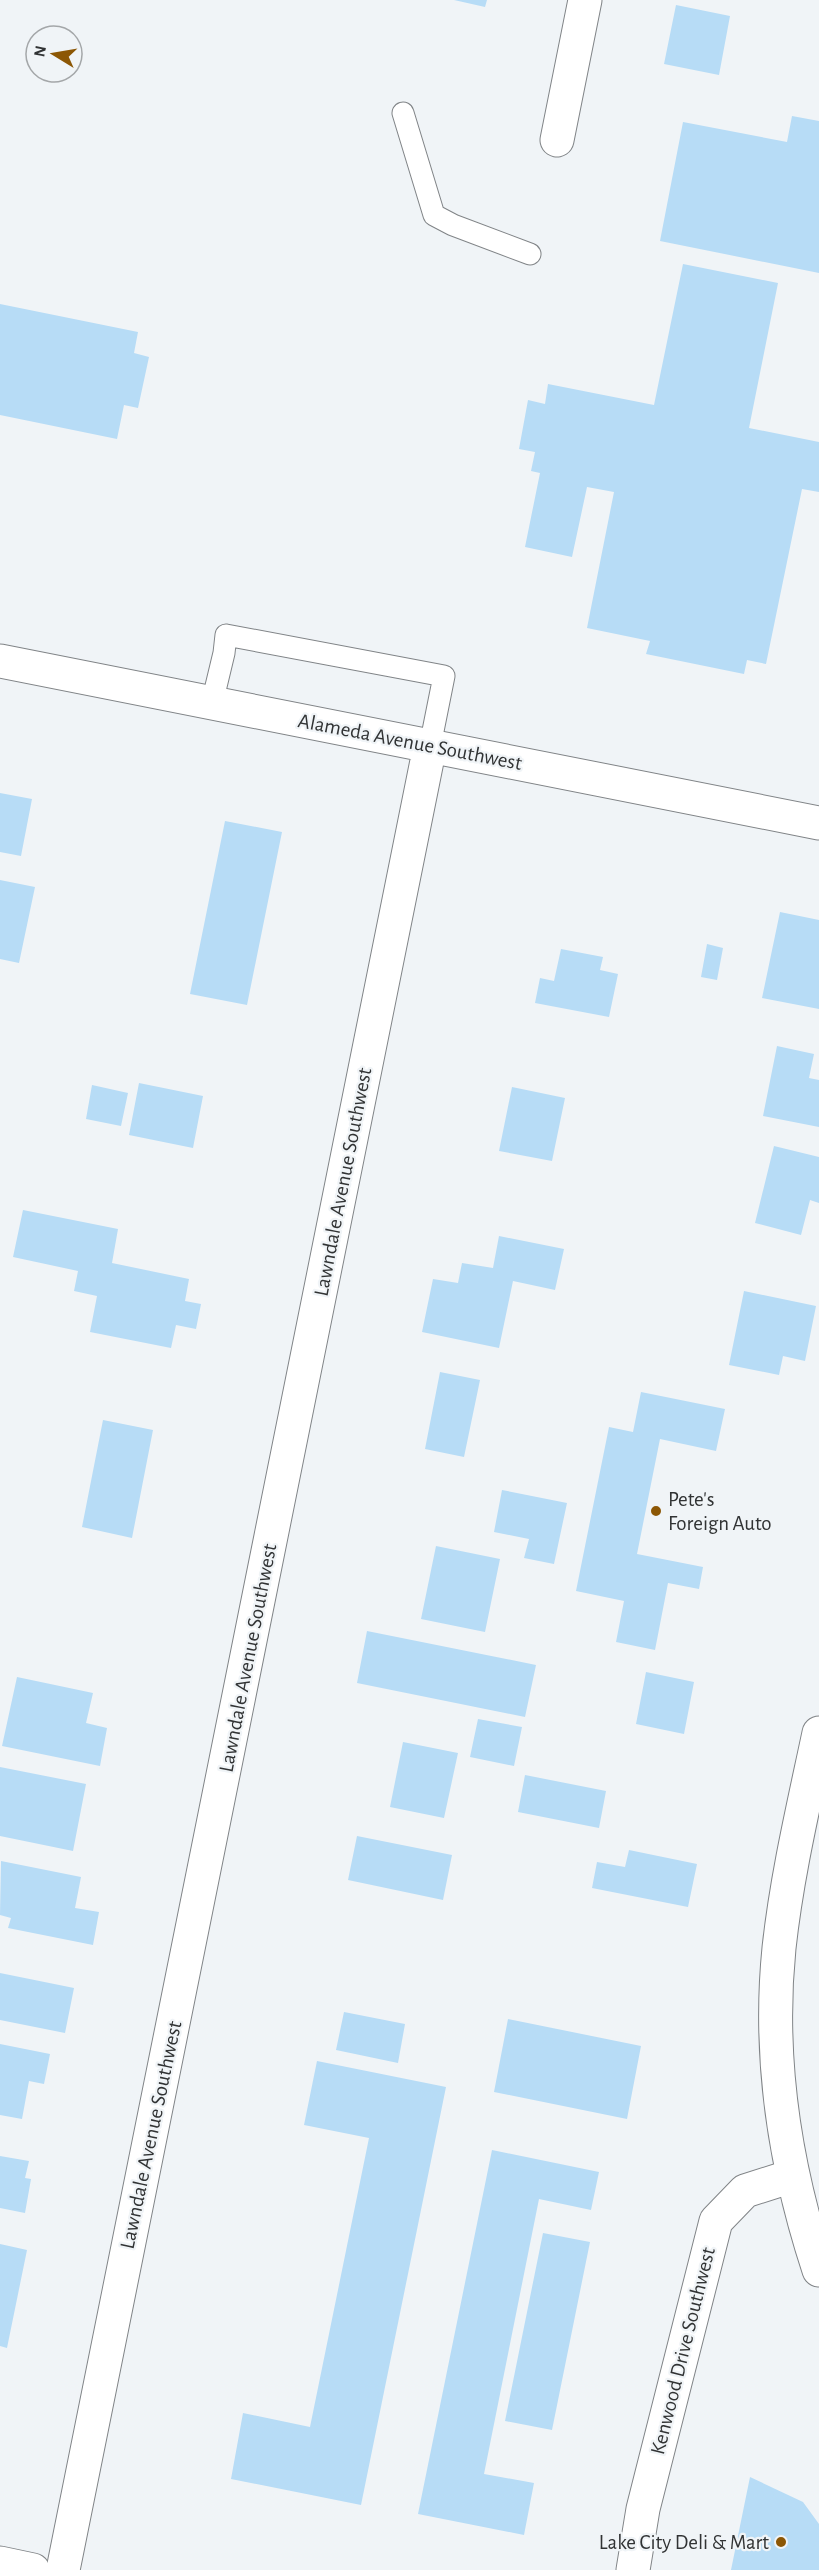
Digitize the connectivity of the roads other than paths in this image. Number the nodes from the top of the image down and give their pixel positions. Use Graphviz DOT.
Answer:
graph roads {
  1 [pos="585,0"];
  2 [pos="403,113"];
  3 [pos="556,140"];
  4 [pos="530,254"];
  5 [pos="0,661"];
  6 [pos="212,703"];
  7 [pos="430,746"];
  8 [pos="819,823"];
  9 [pos="819,1733"];
  10 [pos="792,2176"];
  11 [pos="819,2270"];
  12 [pos="0,2564"];
  13 [pos="33,2570"];
  14 [pos="63,2570"];
  15 [pos="633,2570"];
  1 -- 3 [label="street"];
  2 -- 4 [label="lane"];
  5 -- 6 [label="street, Alameda Avenue Southwest"];
  6 -- 7 [label="street, Alameda Avenue Southwest"];
  6 -- 7 [label="lane"];
  7 -- 8 [label="street, Alameda Avenue Southwest"];
  7 -- 14 [label="street, Lawndale Avenue Southwest"];
  9 -- 10 [label="street"];
  10 -- 11 [label="street"];
  10 -- 15 [label="street, Kenwood Drive Southwest"];
  12 -- 13 [label="street"];
}
